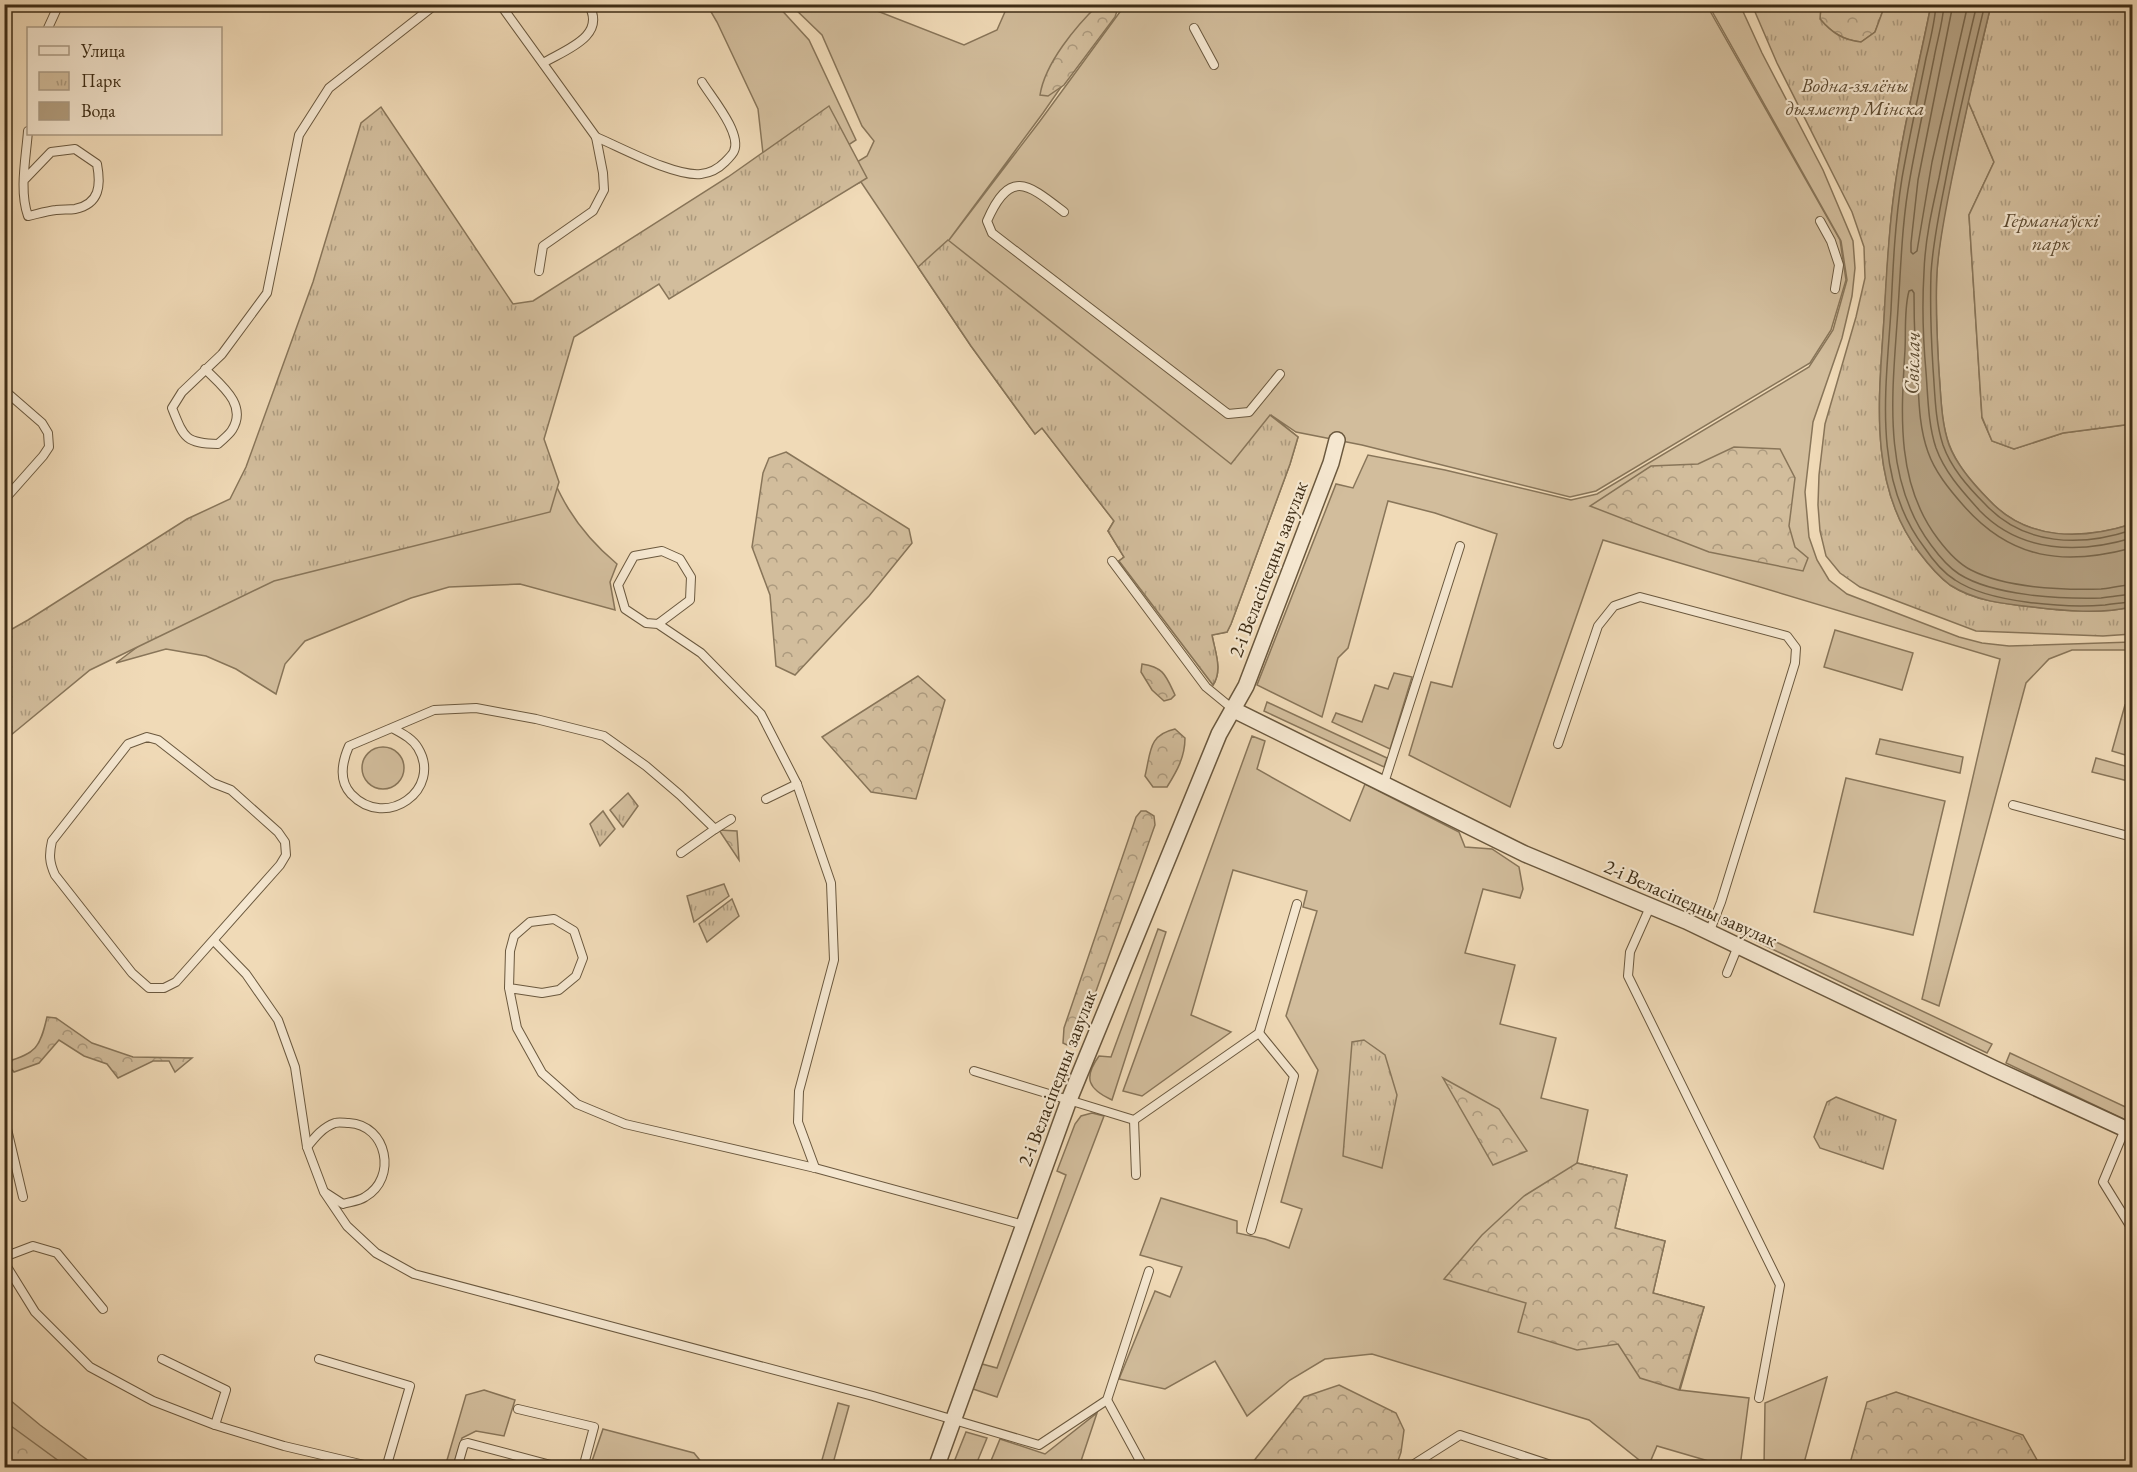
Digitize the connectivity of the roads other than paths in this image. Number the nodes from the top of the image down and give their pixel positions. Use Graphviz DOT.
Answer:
graph roads {
  1 [pos="59,4"];
  2 [pos="436,4"];
  3 [pos="500,4"];
  4 [pos="588,4"];
  5 [pos="48,27"];
  6 [pos="1194,28"];
  7 [pos="543,63"];
  8 [pos="1214,65"];
  9 [pos="702,82"];
  10 [pos="28,135"];
  11 [pos="596,137"];
  12 [pos="24,179"];
  13 [pos="1064,212"];
  14 [pos="1820,221"];
  15 [pos="539,272"];
  16 [pos="1835,288"];
  17 [pos="205,369"];
  18 [pos="1280,374"];
  19 [pos="4,390"];
  20 [pos="1337,440"];
  21 [pos="4,500"];
  22 [pos="1460,546"];
  23 [pos="1112,561"];
  24 [pos="658,624"];
  25 [pos="1234,710"];
  26 [pos="392,728"];
  27 [pos="1558,744"];
  28 [pos="1384,783"];
  29 [pos="797,784"];
  30 [pos="766,799"];
  31 [pos="2013,805"];
  32 [pos="731,819"];
  33 [pos="715,829"];
  34 [pos="2133,837"];
  35 [pos="681,853"];
  36 [pos="1297,904"];
  37 [pos="1650,907"];
  38 [pos="1709,933"];
  39 [pos="214,941"];
  40 [pos="1738,946"];
  41 [pos="1727,973"];
  42 [pos="510,988"];
  43 [pos="1259,1033"];
  44 [pos="974,1071"];
  45 [pos="1069,1100"];
  46 [pos="1134,1120"];
  47 [pos="4,1128"];
  48 [pos="2129,1130"];
  49 [pos="308,1147"];
  50 [pos="815,1168"];
  51 [pos="1136,1174"];
  52 [pos="324,1192"];
  53 [pos="23,1197"];
  54 [pos="1024,1225"];
  55 [pos="2133,1229"];
  56 [pos="1251,1230"];
  57 [pos="4,1260"];
  58 [pos="1149,1271"];
  59 [pos="103,1309"];
  60 [pos="162,1359"];
  61 [pos="318,1359"];
  62 [pos="1759,1398"];
  63 [pos="1107,1400"];
  64 [pos="518,1409"];
  65 [pos="955,1419"];
  66 [pos="215,1425"];
  67 [pos="377,1467"];
  68 [pos="386,1467"];
  69 [pos="457,1467"];
  70 [pos="562,1467"];
  71 [pos="583,1467"];
  72 [pos="936,1467"];
  73 [pos="1144,1467"];
  74 [pos="1408,1467"];
  75 [pos="1560,1467"];
  1 -- 5 [label="lane"];
  2 -- 17 [label="lane"];
  3 -- 7 [label="lane"];
  4 -- 7 [label="lane"];
  6 -- 8 [label="lane"];
  7 -- 11 [label="lane"];
  9 -- 11 [label="lane"];
  10 -- 12 [label="lane"];
  11 -- 15 [label="lane"];
  12 -- 12 [label="lane"];
  13 -- 18 [label="lane"];
  14 -- 16 [label="lane"];
  17 -- 17 [label="lane"];
  19 -- 21 [label="lane"];
  20 -- 25 [label="street, 2-і Веласіпедны завулак"];
  22 -- 28 [label="lane"];
  23 -- 25 [label="lane"];
  24 -- 24 [label="lane"];
  24 -- 29 [label="lane"];
  25 -- 28 [label="street, 2-і Веласіпедны завулак"];
  25 -- 45 [label="street, 2-і Веласіпедны завулак"];
  26 -- 26 [label="lane"];
  26 -- 33 [label="lane"];
  27 -- 38 [label="lane"];
  28 -- 37 [label="street, 2-і Веласіпедны завулак"];
  29 -- 30 [label="lane"];
  29 -- 50 [label="lane"];
  31 -- 34 [label="lane"];
  32 -- 33 [label="lane"];
  33 -- 35 [label="lane"];
  36 -- 43 [label="lane"];
  37 -- 38 [label="street, 2-і Веласіпедны завулак"];
  37 -- 62 [label="lane"];
  38 -- 40 [label="street, 2-і Веласіпедны завулак"];
  39 -- 39 [label="lane"];
  39 -- 49 [label="lane"];
  40 -- 41 [label="lane"];
  40 -- 48 [label="street, 2-і Веласіпедны завулак"];
  42 -- 42 [label="lane"];
  42 -- 50 [label="lane"];
  43 -- 46 [label="lane"];
  43 -- 56 [label="lane"];
  44 -- 45 [label="lane"];
  45 -- 46 [label="lane"];
  45 -- 54 [label="street, 2-і Веласіпедны завулак"];
  46 -- 51 [label="lane"];
  47 -- 53 [label="lane"];
  48 -- 55 [label="lane"];
  49 -- 52 [label="lane"];
  49 -- 52 [label="lane"];
  50 -- 54 [label="lane"];
  52 -- 65 [label="lane"];
  54 -- 65 [label="street, 2-і Веласіпедны завулак"];
  57 -- 59 [label="lane"];
  57 -- 66 [label="lane"];
  58 -- 63 [label="lane"];
  60 -- 66 [label="lane"];
  61 -- 68 [label="lane"];
  63 -- 65 [label="lane"];
  63 -- 73 [label="lane"];
  64 -- 71 [label="lane"];
  65 -- 72 [label="street, 2-і Веласіпедны завулак"];
  66 -- 67 [label="lane"];
  69 -- 70 [label="lane"];
  74 -- 75 [label="lane"];
}
